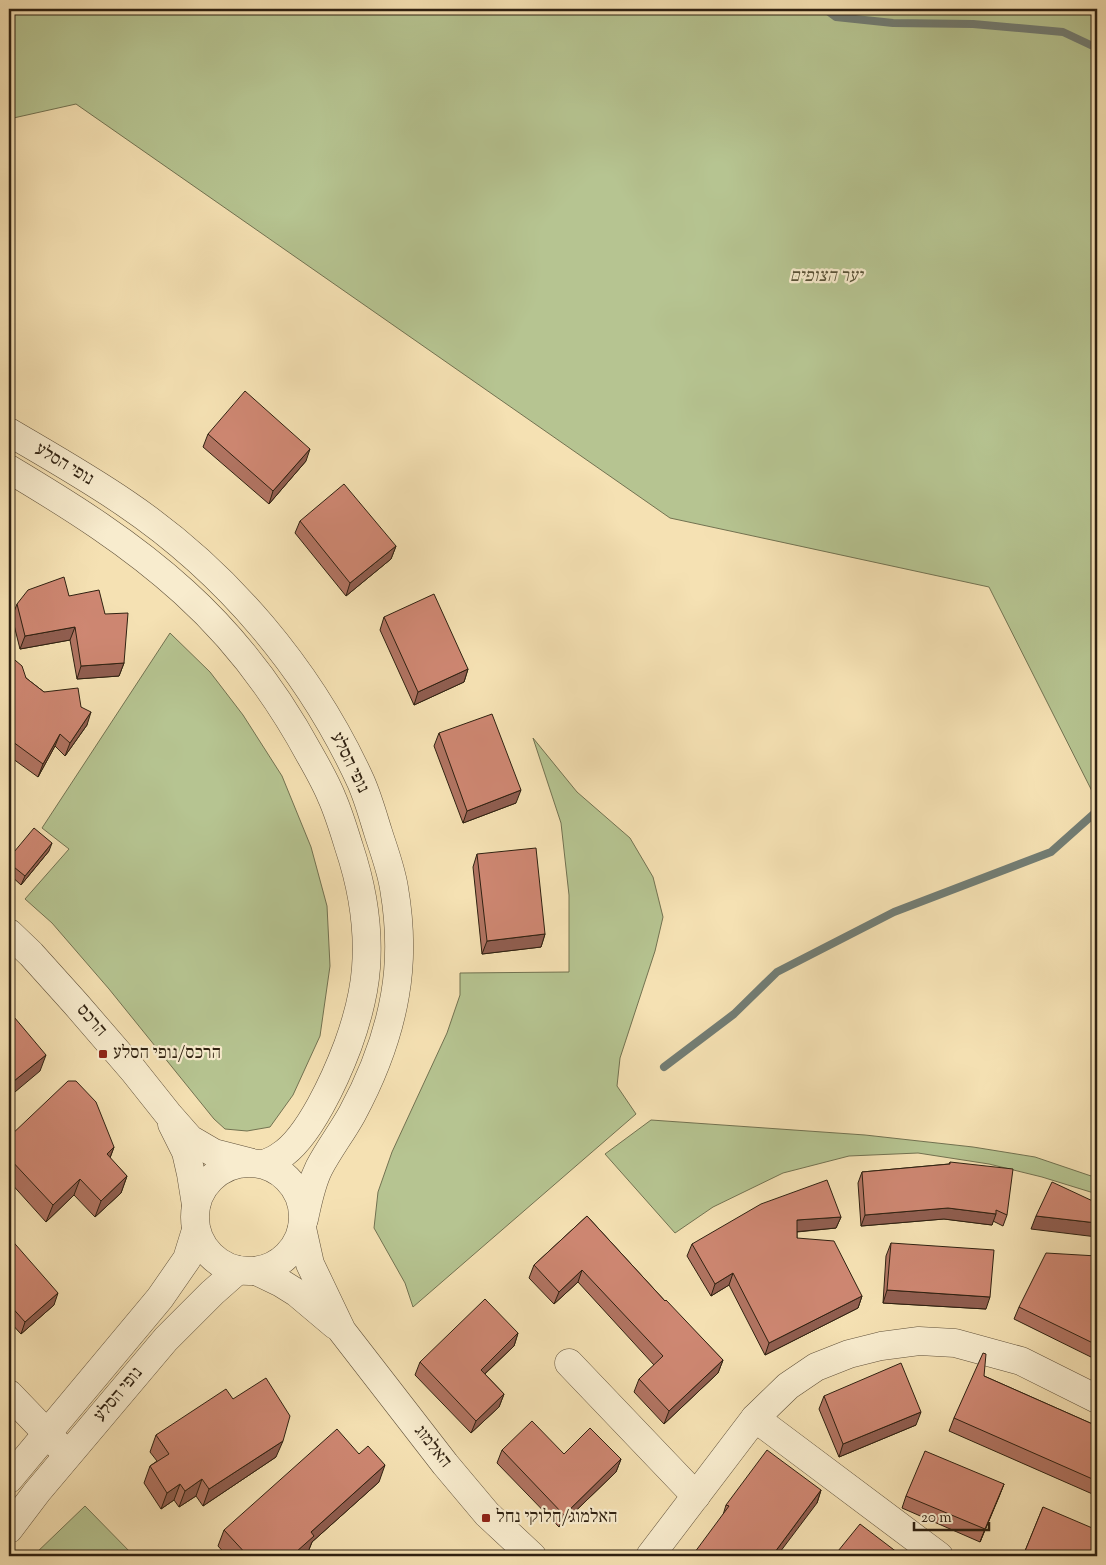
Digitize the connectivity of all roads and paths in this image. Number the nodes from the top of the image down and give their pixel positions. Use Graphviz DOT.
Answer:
graph roads {
  1 [pos="9,432"];
  2 [pos="9,469"];
  3 [pos="9,933"];
  4 [pos="168,1114"];
  5 [pos="258,1163"];
  6 [pos="196,1218"];
  7 [pos="303,1224"];
  8 [pos="247,1271"];
  9 [pos="342,1331"];
  10 [pos="570,1363"];
  11 [pos="9,1394"];
  12 [pos="1097,1399"];
  13 [pos="755,1418"];
  14 [pos="46,1434"];
  15 [pos="68,1455"];
  16 [pos="9,1479"];
  17 [pos="696,1496"];
  18 [pos="9,1529"];
  19 [pos="532,1556"];
  20 [pos="650,1556"];
  21 [pos="939,1556"];
  1 -- 7 [label="street, נופי הסלע"];
  2 -- 5 [label="street, נופי הסלע"];
  3 -- 4 [label="street, הרכס"];
  4 -- 5 [label="street, הרכס"];
  4 -- 6 [label="street, הרכס"];
  5 -- 6 [label="street"];
  5 -- 7 [label="street"];
  6 -- 8 [label="street"];
  6 -- 14 [label="street, נופי הסלע"];
  7 -- 8 [label="street"];
  7 -- 9 [label="street, האלמוג"];
  8 -- 9 [label="street, האלמוג"];
  8 -- 15 [label="street, נופי הסלע"];
  9 -- 19 [label="street, האלמוג"];
  10 -- 17 [label="street"];
  11 -- 14 [label="street"];
  12 -- 13 [label="street"];
  13 -- 17 [label="street"];
  13 -- 21 [label="street"];
  14 -- 15 [label="street"];
  14 -- 16 [label="street, נופי הסלע"];
  15 -- 18 [label="street, נופי הסלע"];
  17 -- 20 [label="street"];
}
